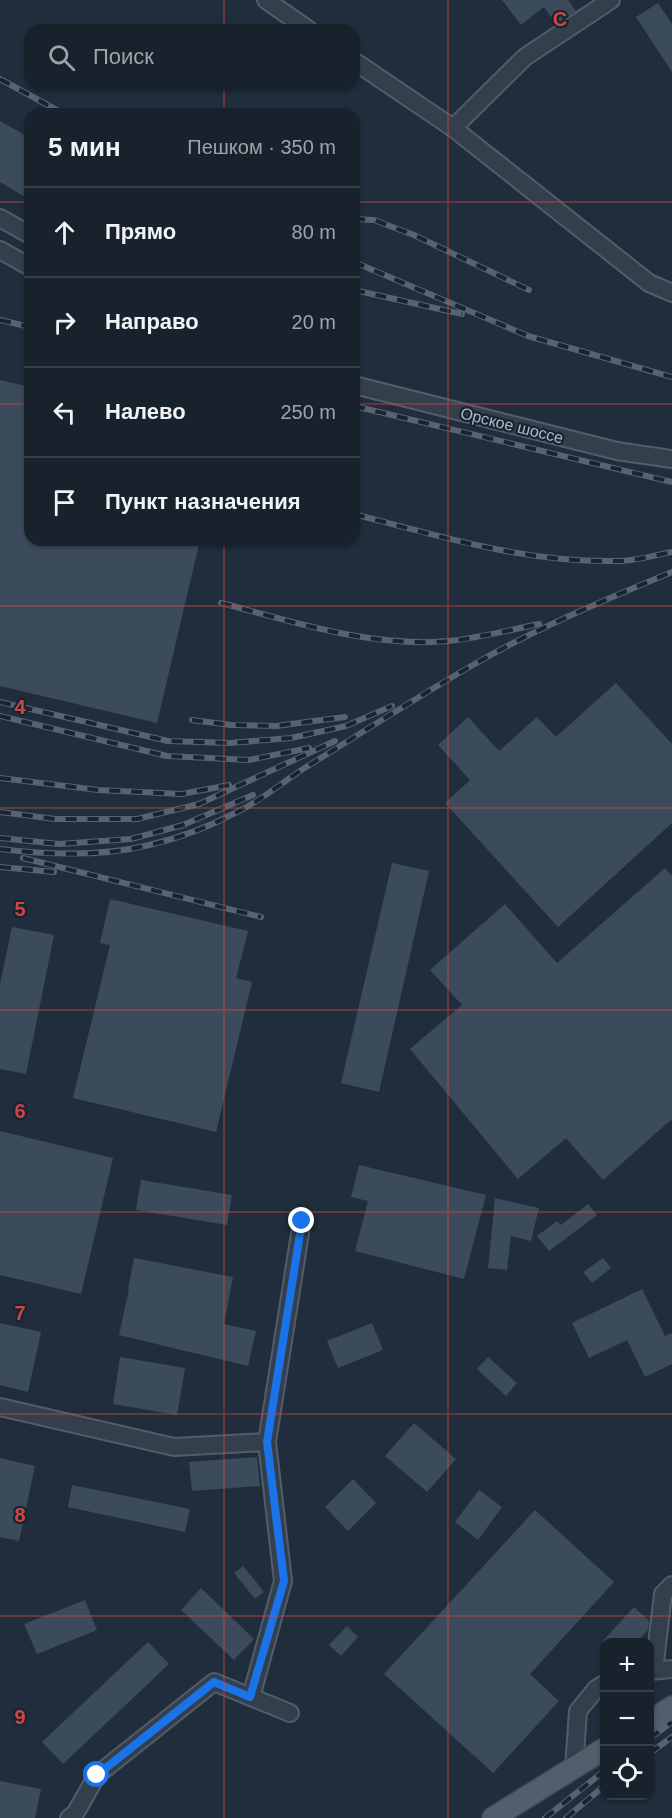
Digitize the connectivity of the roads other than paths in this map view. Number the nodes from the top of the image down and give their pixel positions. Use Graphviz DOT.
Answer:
graph roads {
  1 [pos="266,0"];
  2 [pos="610,0"];
  3 [pos="300,24"];
  4 [pos="360,65"];
  5 [pos="453,128"];
  6 [pos="0,218"];
  7 [pos="24,232"];
  8 [pos="0,250"];
  9 [pos="24,264"];
  10 [pos="672,293"];
  11 [pos="360,387"];
  12 [pos="672,459"];
  13 [pos="302,1221"];
  14 [pos="0,1407"];
  15 [pos="267,1442"];
  16 [pos="672,1585"];
  17 [pos="654,1656"];
  18 [pos="654,1670"];
  19 [pos="672,1670"];
  20 [pos="600,1686"];
  21 [pos="250,1697"];
  22 [pos="672,1707"];
  23 [pos="290,1713"];
  24 [pos="654,1718"];
  25 [pos="600,1752"];
  26 [pos="574,1768"];
  27 [pos="69,1818"];
  28 [pos="494,1818"];
  1 -- 3 [label="street"];
  2 -- 5 [label="street"];
  4 -- 5 [label="street"];
  5 -- 10 [label="street"];
  6 -- 7 [label="street"];
  8 -- 9 [label="street"];
  11 -- 12 [label="street, Орское шоссе"];
  13 -- 15 [label="street"];
  14 -- 15 [label="street"];
  15 -- 21 [label="street"];
  16 -- 17 [label="street"];
  18 -- 19 [label="street"];
  20 -- 26 [label="street"];
  21 -- 23 [label="street"];
  21 -- 27 [label="street"];
  22 -- 24 [label="main road"];
  25 -- 26 [label="main road"];
  26 -- 28 [label="main road"];
}
